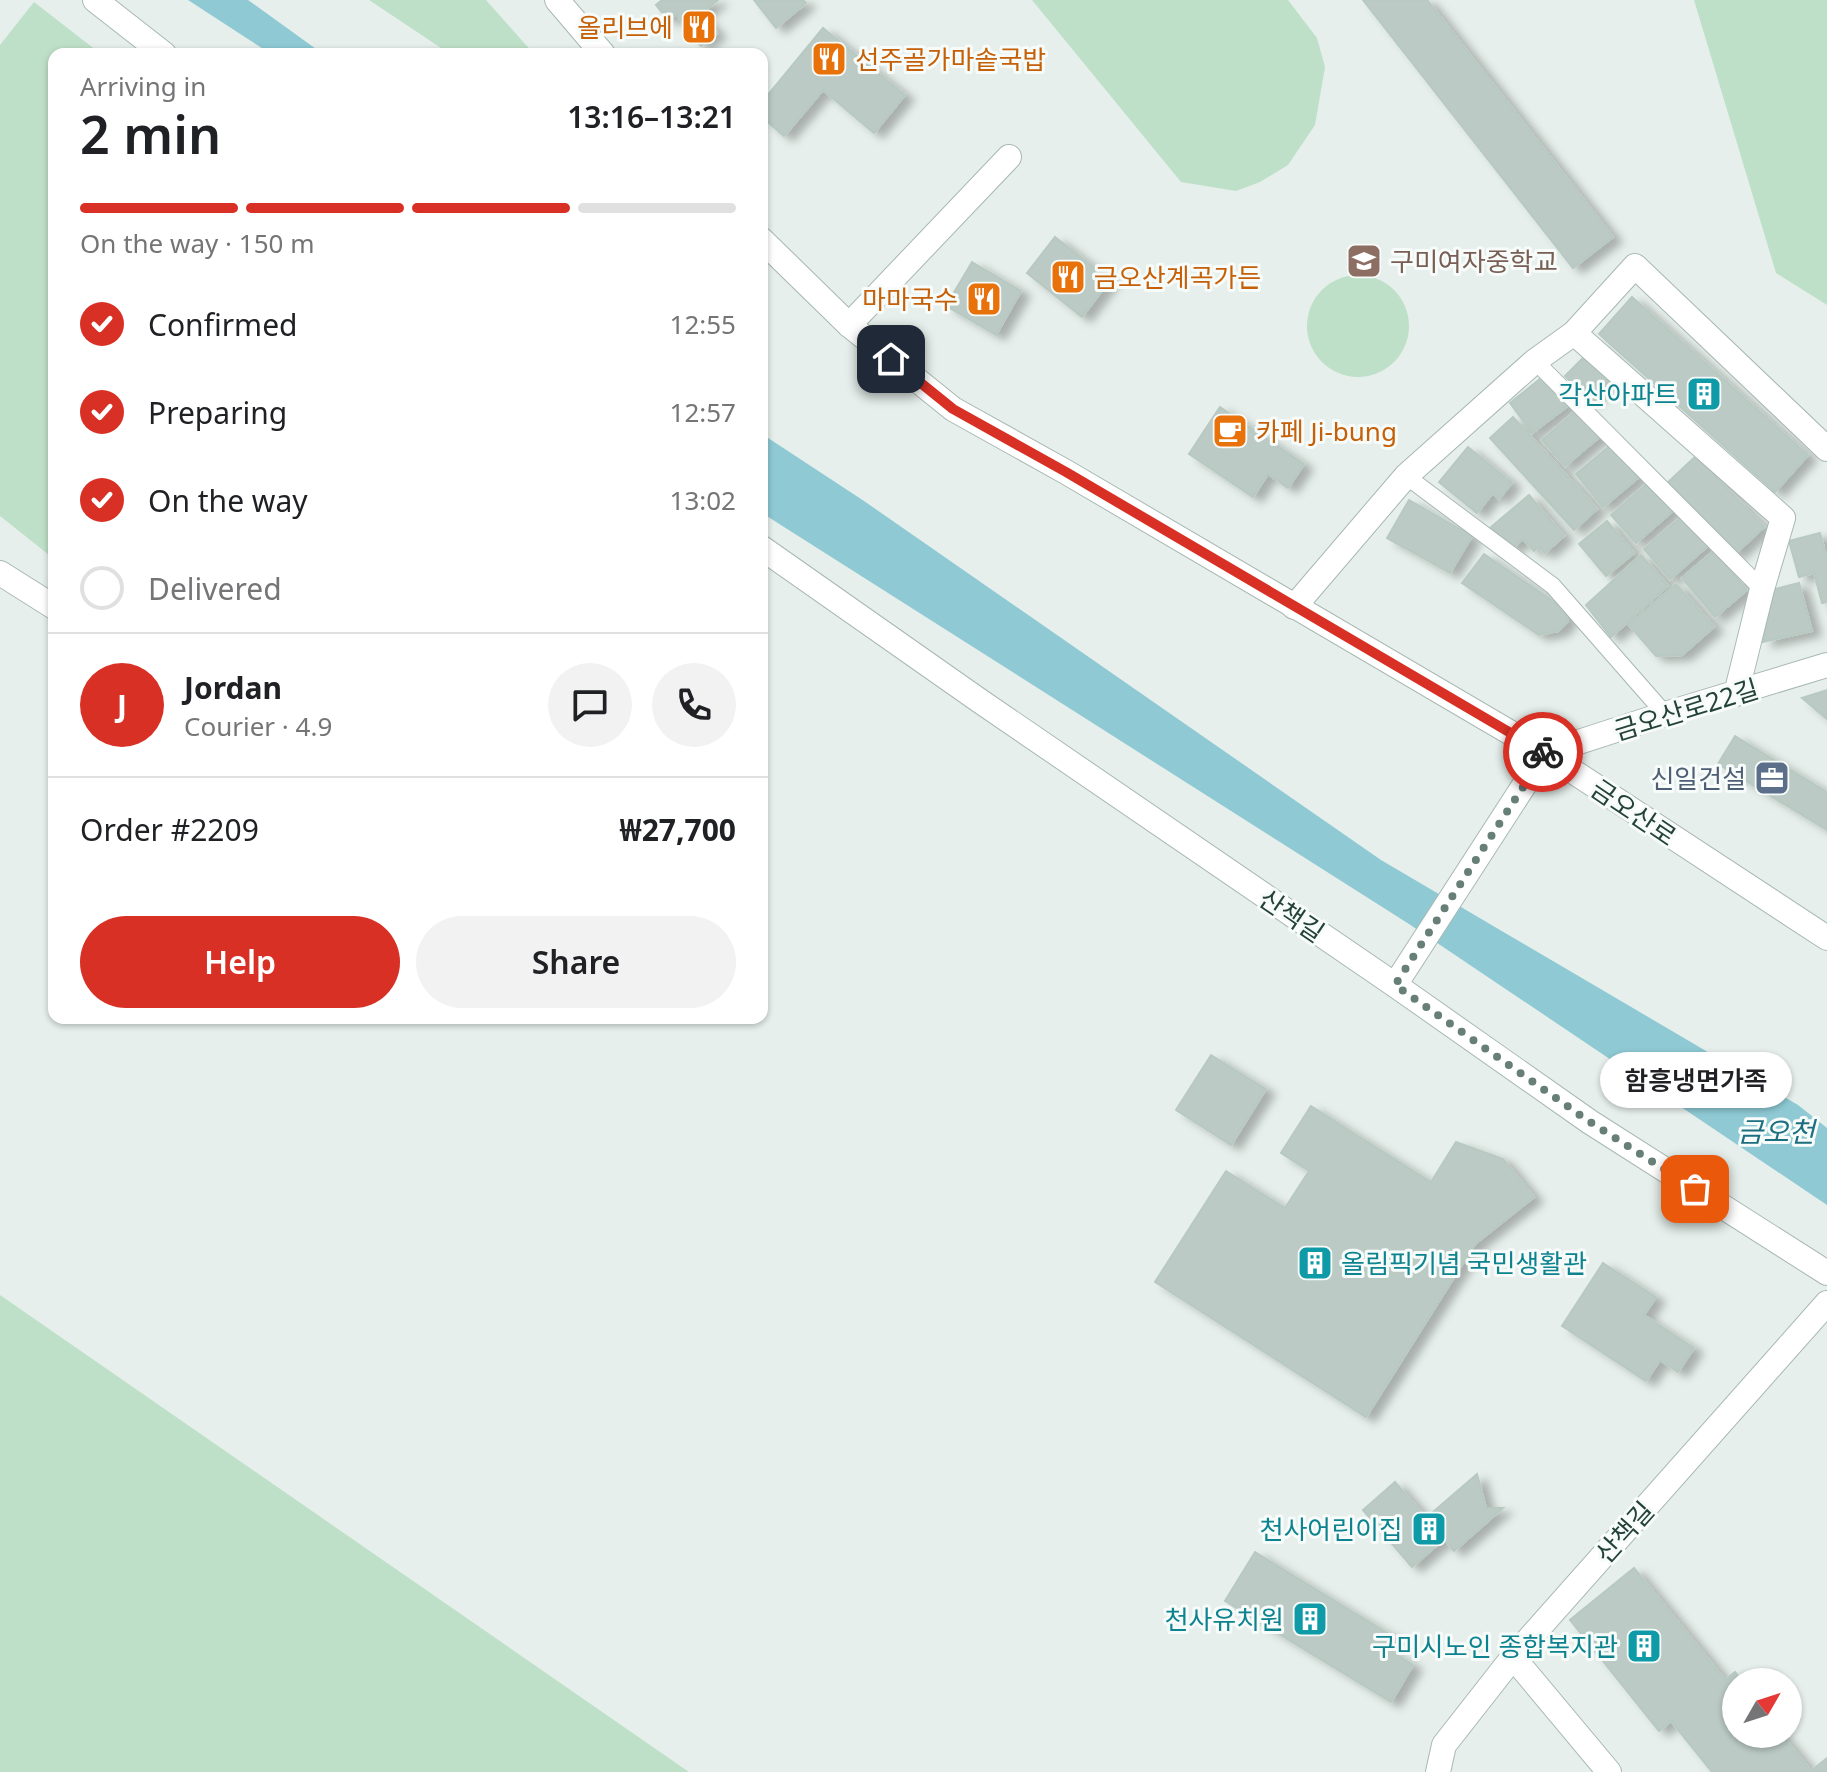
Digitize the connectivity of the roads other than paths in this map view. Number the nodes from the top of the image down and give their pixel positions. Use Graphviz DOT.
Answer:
graph roads {
  1 [pos="95,0"];
  2 [pos="557,0"];
  3 [pos="156,48"];
  4 [pos="598,48"];
  5 [pos="1009,157"];
  6 [pos="768,246"];
  7 [pos="849,325"];
  8 [pos="1574,333"];
  9 [pos="1535,361"];
  10 [pos="1827,449"];
  11 [pos="1406,476"];
  12 [pos="768,552"];
  13 [pos="0,573"];
  14 [pos="1762,589"];
  15 [pos="48,603"];
  16 [pos="1294,607"];
  17 [pos="1827,665"];
  18 [pos="1736,694"];
  19 [pos="1665,714"];
  20 [pos="1545,753"];
  21 [pos="1827,938"];
  22 [pos="1395,985"];
  23 [pos="1827,1273"];
  24 [pos="1827,1303"];
  25 [pos="1513,1657"];
  26 [pos="1438,1772"];
  27 [pos="1609,1772"];
  1 -- 3 [label="street"];
  2 -- 4 [label="street"];
  5 -- 7 [label="street"];
  6 -- 7 [label="street, 금오산로"];
  7 -- 16 [label="street, 금오산로"];
  8 -- 9 [label="street"];
  8 -- 10 [label="street"];
  8 -- 14 [label="street"];
  9 -- 11 [label="street"];
  9 -- 14 [label="lane"];
  11 -- 16 [label="street"];
  11 -- 19 [label="lane"];
  12 -- 22 [label="street, 산책길"];
  13 -- 15 [label="street"];
  14 -- 18 [label="street"];
  16 -- 20 [label="street, 금오산로"];
  17 -- 18 [label="street, 금오산로22길"];
  18 -- 19 [label="street, 금오산로22길"];
  19 -- 20 [label="street, 금오산로22길"];
  20 -- 21 [label="street, 금오산로"];
  20 -- 22 [label="street"];
  22 -- 23 [label="street, 산책길"];
  24 -- 25 [label="street, 산책길"];
  25 -- 26 [label="street, 산책길"];
  25 -- 27 [label="street"];
}
